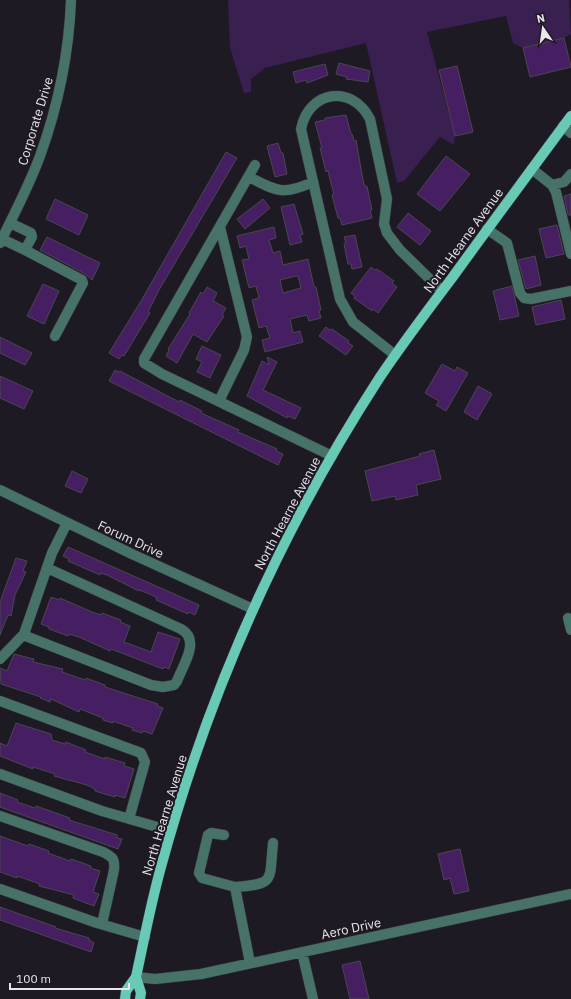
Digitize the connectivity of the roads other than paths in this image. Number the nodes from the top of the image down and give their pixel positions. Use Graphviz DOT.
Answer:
graph roads {
  1 [pos="70,0"];
  2 [pos="571,116"];
  3 [pos="567,130"];
  4 [pos="255,165"];
  5 [pos="532,168"];
  6 [pos="571,174"];
  7 [pos="249,177"];
  8 [pos="313,182"];
  9 [pos="552,185"];
  10 [pos="10,223"];
  11 [pos="220,227"];
  12 [pos="488,229"];
  13 [pos="1,241"];
  14 [pos="25,250"];
  15 [pos="571,254"];
  16 [pos="442,291"];
  17 [pos="571,291"];
  18 [pos="55,336"];
  19 [pos="395,355"];
  20 [pos="219,401"];
  21 [pos="332,456"];
  22 [pos="0,490"];
  23 [pos="67,523"];
  24 [pos="47,568"];
  25 [pos="253,609"];
  26 [pos="568,618"];
  27 [pos="571,630"];
  28 [pos="23,636"];
  29 [pos="0,659"];
  30 [pos="0,701"];
  31 [pos="0,774"];
  32 [pos="0,816"];
  33 [pos="129,819"];
  34 [pos="171,831"];
  35 [pos="224,835"];
  36 [pos="273,843"];
  37 [pos="235,887"];
  38 [pos="0,889"];
  39 [pos="571,894"];
  40 [pos="102,924"];
  41 [pos="145,936"];
  42 [pos="302,952"];
  43 [pos="250,963"];
  44 [pos="136,977"];
  45 [pos="124,999"];
  46 [pos="140,999"];
  47 [pos="313,999"];
  1 -- 10 [label="street, Corporate Drive"];
  2 -- 3 [label="main road, North Hearne Avenue"];
  3 -- 5 [label="main road, North Hearne Avenue"];
  4 -- 7 [label="street"];
  5 -- 9 [label="street"];
  5 -- 12 [label="main road, North Hearne Avenue"];
  6 -- 9 [label="street"];
  7 -- 8 [label="street"];
  7 -- 11 [label="street"];
  8 -- 16 [label="street"];
  8 -- 19 [label="street"];
  9 -- 15 [label="street"];
  10 -- 13 [label="street, Corporate Drive"];
  10 -- 14 [label="street"];
  11 -- 20 [label="street"];
  11 -- 20 [label="street"];
  12 -- 16 [label="main road, North Hearne Avenue"];
  12 -- 17 [label="street"];
  13 -- 14 [label="street"];
  14 -- 18 [label="street"];
  16 -- 19 [label="main road, North Hearne Avenue"];
  19 -- 21 [label="main road, North Hearne Avenue"];
  20 -- 21 [label="street"];
  21 -- 25 [label="main road, North Hearne Avenue"];
  22 -- 23 [label="street, Forum Drive"];
  23 -- 24 [label="street"];
  23 -- 25 [label="street, Forum Drive"];
  24 -- 28 [label="street"];
  24 -- 28 [label="street"];
  25 -- 34 [label="main road, North Hearne Avenue"];
  26 -- 27 [label="street"];
  28 -- 29 [label="street"];
  30 -- 33 [label="street"];
  31 -- 33 [label="street"];
  32 -- 40 [label="street"];
  33 -- 34 [label="street"];
  34 -- 41 [label="main road, North Hearne Avenue"];
  35 -- 37 [label="street"];
  36 -- 37 [label="street"];
  37 -- 43 [label="street"];
  38 -- 40 [label="street"];
  39 -- 42 [label="street, Aero Drive"];
  40 -- 41 [label="street"];
  41 -- 44 [label="main road, North Hearne Avenue"];
  42 -- 43 [label="street, Aero Drive"];
  42 -- 47 [label="street"];
  43 -- 44 [label="street, Aero Drive"];
  44 -- 45 [label="main road, North Hearne Avenue"];
  44 -- 46 [label="main road, North Hearne Avenue"];
}
